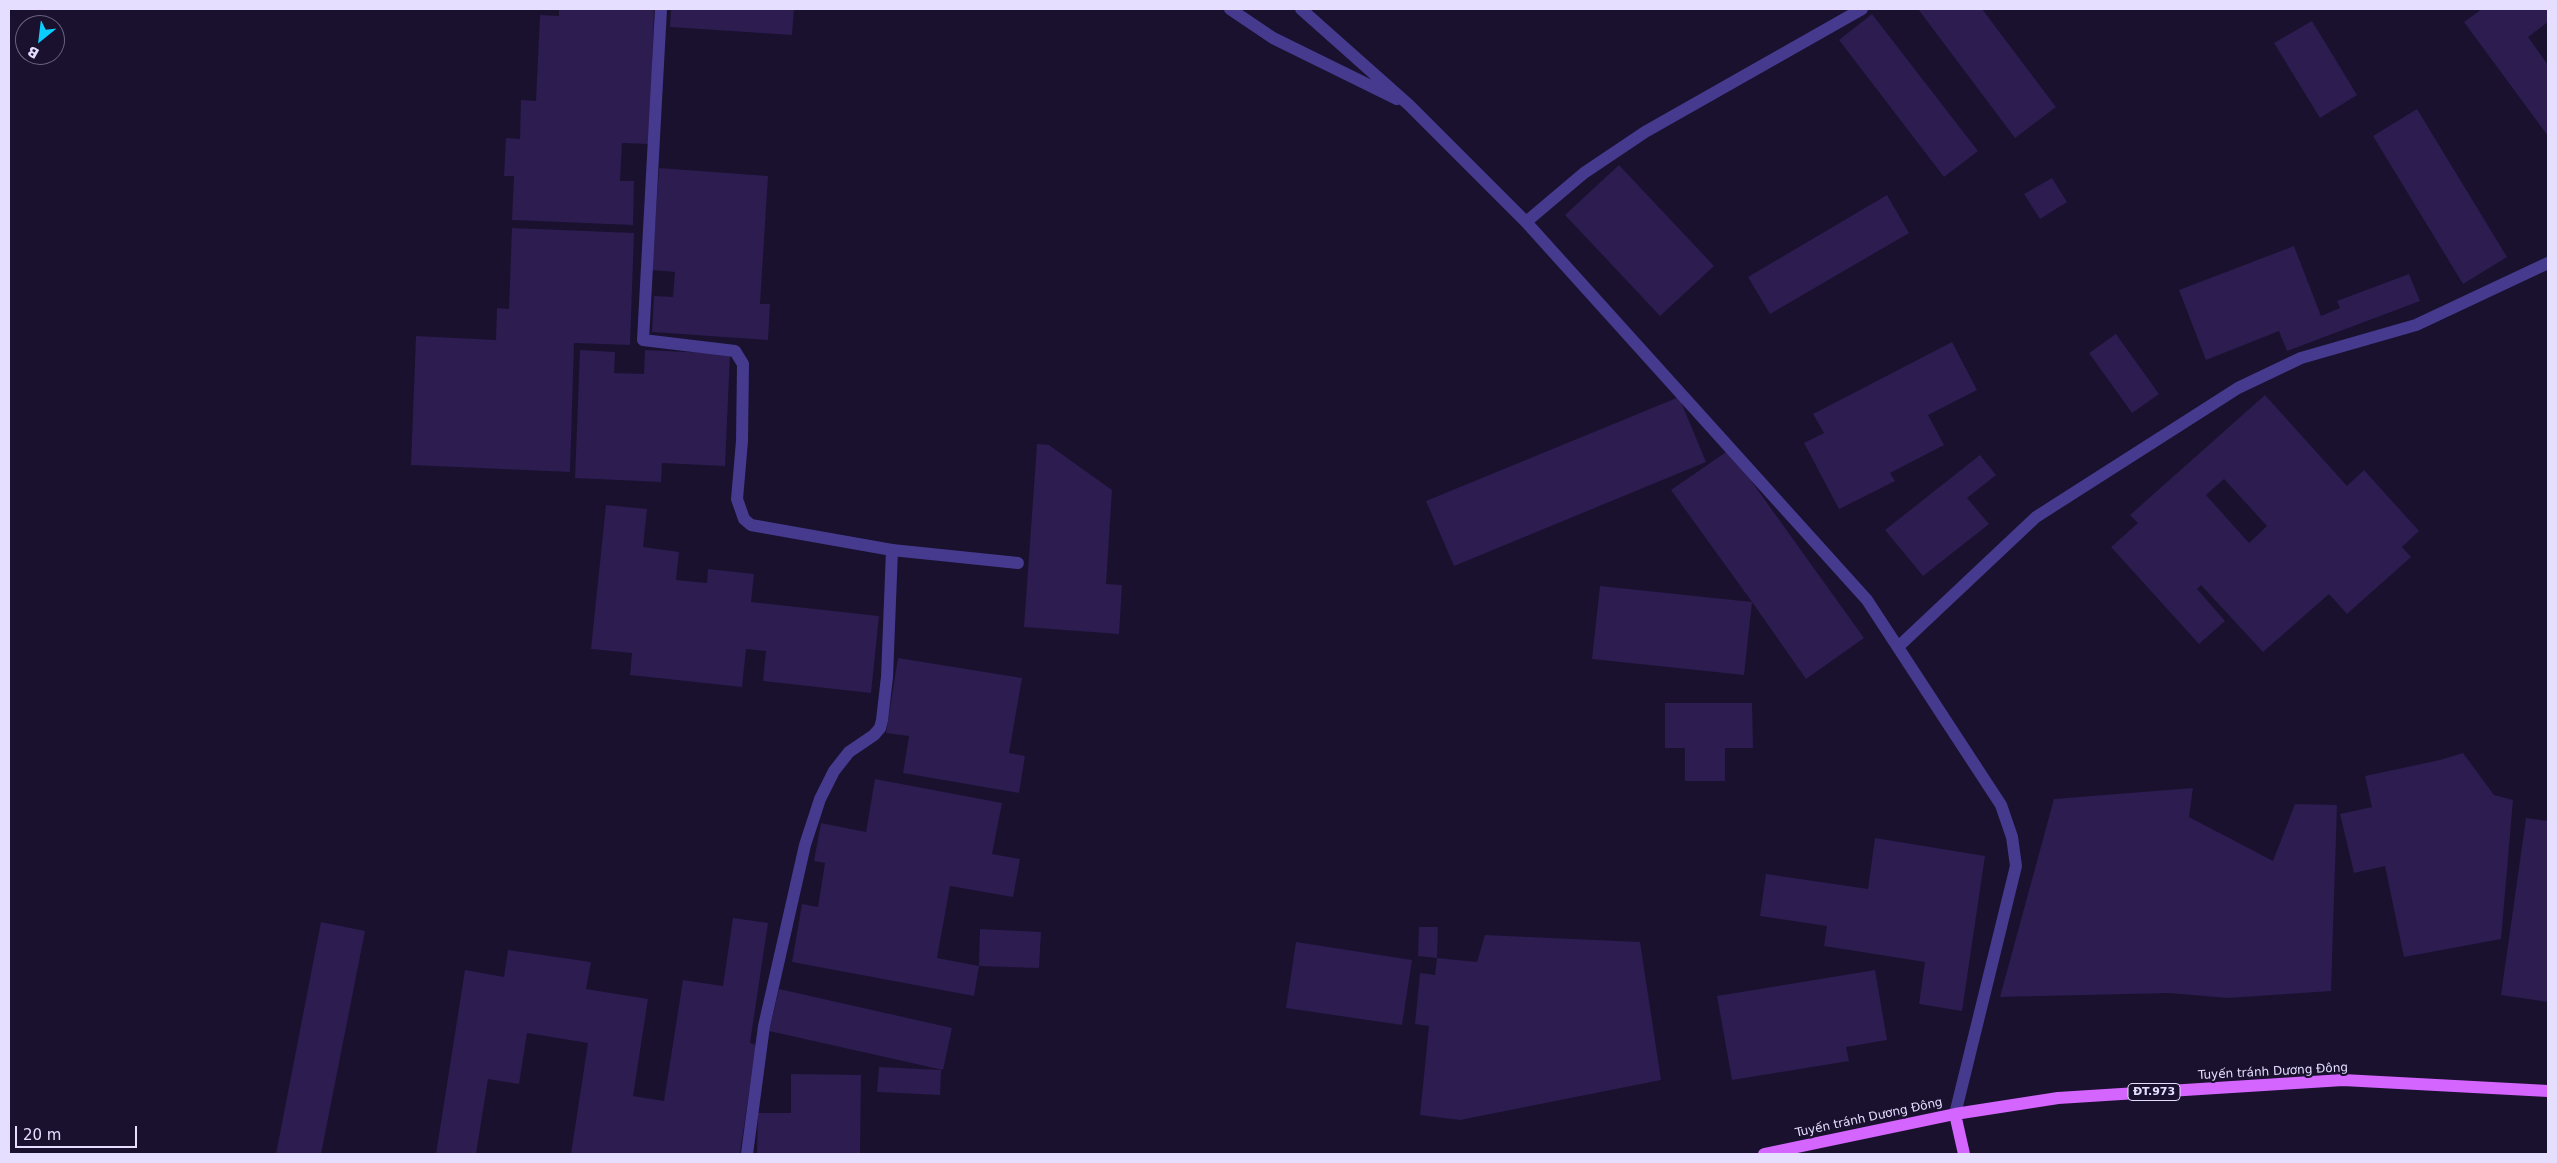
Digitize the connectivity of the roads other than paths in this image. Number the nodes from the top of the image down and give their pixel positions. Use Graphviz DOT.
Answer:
graph roads {
  1 [pos="661,9"];
  2 [pos="1230,9"];
  3 [pos="1301,9"];
  4 [pos="1862,9"];
  5 [pos="1409,105"];
  6 [pos="1526,222"];
  7 [pos="2548,263"];
  8 [pos="892,550"];
  9 [pos="1018,563"];
  10 [pos="1898,647"];
  11 [pos="2548,1091"];
  12 [pos="1955,1114"];
  13 [pos="747,1154"];
  14 [pos="1764,1154"];
  15 [pos="1964,1154"];
  1 -- 8 [label="street"];
  2 -- 5 [label="street"];
  3 -- 5 [label="street"];
  4 -- 6 [label="street"];
  5 -- 6 [label="street"];
  6 -- 10 [label="street"];
  7 -- 10 [label="street"];
  8 -- 9 [label="street"];
  8 -- 13 [label="street"];
  10 -- 12 [label="street"];
  11 -- 12 [label="main road, Tuyến tránh Dương Đông / ĐT.973"];
  12 -- 14 [label="main road, Tuyến tránh Dương Đông / ĐT.973"];
  12 -- 15 [label="main road"];
}
